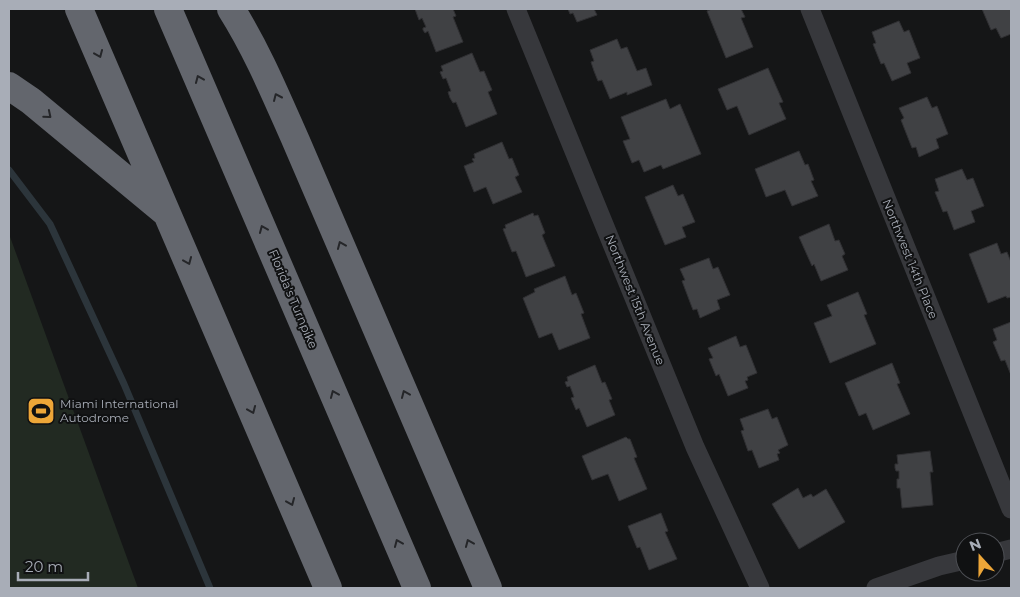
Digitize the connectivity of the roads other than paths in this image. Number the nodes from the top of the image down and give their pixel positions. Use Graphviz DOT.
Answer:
graph roads {
  1 [pos="80,9"];
  2 [pos="168,9"];
  3 [pos="231,9"];
  4 [pos="516,9"];
  5 [pos="810,9"];
  6 [pos="9,86"];
  7 [pos="169,216"];
  8 [pos="1011,509"];
  9 [pos="955,562"];
  10 [pos="328,588"];
  11 [pos="417,588"];
  12 [pos="488,588"];
  13 [pos="760,588"];
  14 [pos="876,588"];
  1 -- 7 [label="highway, one-way"];
  11 -- 2 [label="highway, Florida's Turnpike, one-way"];
  12 -- 3 [label="highway, one-way"];
  4 -- 13 [label="street, Northwest 15th Avenue"];
  5 -- 8 [label="street, Northwest 14th Place"];
  6 -- 7 [label="highway, one-way"];
  7 -- 10 [label="highway, one-way"];
  9 -- 14 [label="street"];
}
